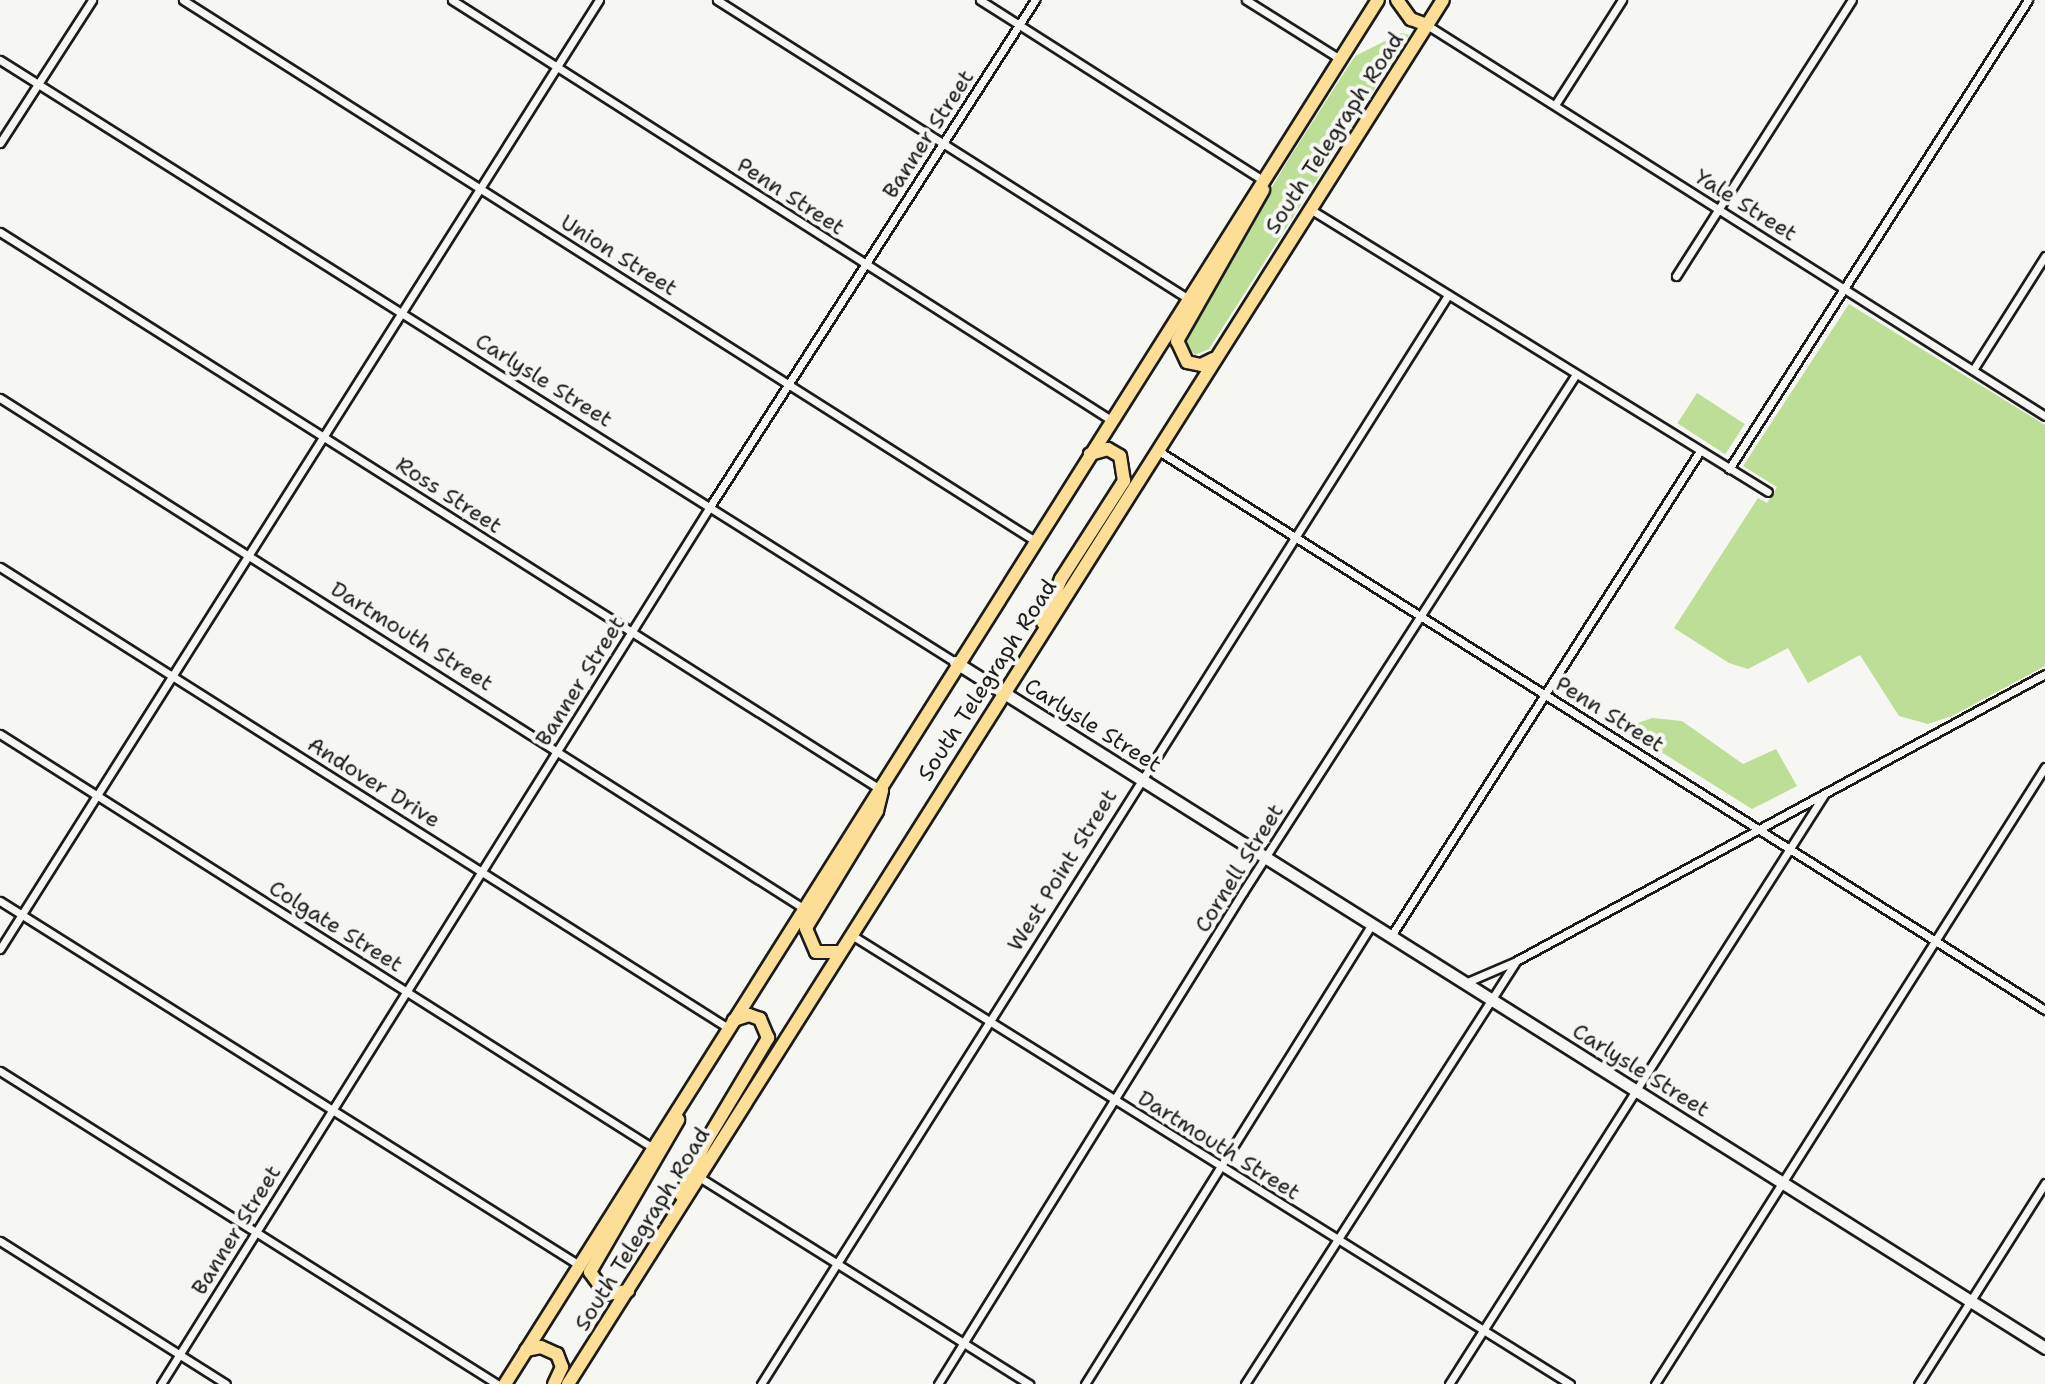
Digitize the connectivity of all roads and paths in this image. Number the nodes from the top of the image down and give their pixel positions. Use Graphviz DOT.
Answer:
graph roads {
  1 [pos="92,0"];
  2 [pos="183,0"];
  3 [pos="452,0"];
  4 [pos="599,0"];
  5 [pos="717,0"];
  6 [pos="980,0"];
  7 [pos="1035,0"];
  8 [pos="1246,0"];
  9 [pos="1378,0"];
  10 [pos="1397,0"];
  11 [pos="1443,0"];
  12 [pos="1622,0"];
  13 [pos="1852,0"];
  14 [pos="2028,0"];
  15 [pos="1019,25"];
  16 [pos="1427,25"];
  17 [pos="1340,59"];
  18 [pos="0,60"];
  19 [pos="556,67"];
  20 [pos="38,84"];
  21 [pos="1555,105"];
  22 [pos="0,143"];
  23 [pos="943,143"];
  24 [pos="1275,161"];
  25 [pos="1263,180"];
  26 [pos="479,188"];
  27 [pos="1719,208"];
  28 [pos="1310,209"];
  29 [pos="0,232"];
  30 [pos="2045,256"];
  31 [pos="866,265"];
  32 [pos="1676,276"];
  33 [pos="1845,288"];
  34 [pos="1448,295"];
  35 [pos="1187,298"];
  36 [pos="401,313"];
  37 [pos="1215,357"];
  38 [pos="1973,370"];
  39 [pos="1576,374"];
  40 [pos="789,385"];
  41 [pos="0,398"];
  42 [pos="2045,416"];
  43 [pos="1111,420"];
  44 [pos="323,436"];
  45 [pos="1156,450"];
  46 [pos="1700,451"];
  47 [pos="1090,454"];
  48 [pos="1729,469"];
  49 [pos="1768,492"];
  50 [pos="709,508"];
  51 [pos="1295,538"];
  52 [pos="1035,541"];
  53 [pos="248,554"];
  54 [pos="0,567"];
  55 [pos="1421,616"];
  56 [pos="631,633"];
  57 [pos="1040,634"];
  58 [pos="955,662"];
  59 [pos="2045,674"];
  60 [pos="172,675"];
  61 [pos="1002,692"];
  62 [pos="1545,694"];
  63 [pos="0,734"];
  64 [pos="558,751"];
  65 [pos="2045,767"];
  66 [pos="888,773"];
  67 [pos="1140,778"];
  68 [pos="878,788"];
  69 [pos="95,794"];
  70 [pos="1824,795"];
  71 [pos="1759,829"];
  72 [pos="1788,848"];
  73 [pos="1266,858"];
  74 [pos="483,871"];
  75 [pos="0,901"];
  76 [pos="803,908"];
  77 [pos="22,915"];
  78 [pos="1372,924"];
  79 [pos="850,934"];
  80 [pos="1391,936"];
  81 [pos="1935,940"];
  82 [pos="0,949"];
  83 [pos="839,952"];
  84 [pos="1516,961"];
  85 [pos="1465,983"];
  86 [pos="406,992"];
  87 [pos="1491,999"];
  88 [pos="2045,1010"];
  89 [pos="989,1021"];
  90 [pos="731,1024"];
  91 [pos="0,1071"];
  92 [pos="1635,1090"];
  93 [pos="685,1098"];
  94 [pos="1113,1101"];
  95 [pos="333,1110"];
  96 [pos="653,1148"];
  97 [pos="1219,1167"];
  98 [pos="698,1176"];
  99 [pos="1782,1182"];
  100 [pos="2045,1183"];
  101 [pos="673,1217"];
  102 [pos="256,1232"];
  103 [pos="1336,1238"];
  104 [pos="0,1241"];
  105 [pos="838,1263"];
  106 [pos="579,1265"];
  107 [pos="628,1291"];
  108 [pos="1970,1301"];
  109 [pos="1483,1330"];
  110 [pos="962,1342"];
  111 [pos="2045,1348"];
  112 [pos="526,1350"];
  113 [pos="180,1355"];
  114 [pos="161,1384"];
  115 [pos="226,1384"];
  116 [pos="497,1384"];
  117 [pos="505,1384"];
  118 [pos="554,1384"];
  119 [pos="568,1384"];
  120 [pos="761,1384"];
  121 [pos="938,1384"];
  122 [pos="1029,1384"];
  123 [pos="1085,1384"];
  124 [pos="1245,1384"];
  125 [pos="1449,1384"];
  126 [pos="1570,1384"];
  127 [pos="1655,1384"];
  128 [pos="1918,1384"];
  1 -- 20 [label="street"];
  2 -- 26 [label="street, Union Street"];
  3 -- 19 [label="street, Penn Street"];
  4 -- 19 [label="street"];
  5 -- 23 [label="street"];
  6 -- 15 [label="street"];
  7 -- 15 [label="street, Banner Street"];
  8 -- 17 [label="street"];
  9 -- 17 [label="main road, South Telegraph Road"];
  10 -- 16 [label="main road"];
  11 -- 16 [label="main road, South Telegraph Road"];
  12 -- 21 [label="street"];
  13 -- 27 [label="street"];
  14 -- 33 [label="street"];
  15 -- 23 [label="street, Banner Street"];
  15 -- 25 [label="street"];
  16 -- 21 [label="street, Yale Street"];
  16 -- 28 [label="main road, South Telegraph Road"];
  17 -- 24 [label="main road, South Telegraph Road"];
  18 -- 20 [label="street, Carlysle Street"];
  19 -- 26 [label="street"];
  19 -- 31 [label="street, Penn Street"];
  20 -- 22 [label="street"];
  20 -- 36 [label="street, Carlysle Street"];
  21 -- 27 [label="street, Yale Street"];
  23 -- 31 [label="street, Banner Street"];
  23 -- 35 [label="street"];
  24 -- 25 [label="main road, South Telegraph Road"];
  24 -- 37 [label="main road"];
  25 -- 35 [label="main road, South Telegraph Road"];
  26 -- 36 [label="street"];
  26 -- 40 [label="street, Union Street"];
  27 -- 32 [label="street"];
  27 -- 33 [label="street, Yale Street"];
  28 -- 34 [label="street"];
  28 -- 37 [label="main road, South Telegraph Road"];
  29 -- 44 [label="street, Ross Street"];
  30 -- 38 [label="street"];
  31 -- 40 [label="street, Banner Street"];
  31 -- 43 [label="street, Penn Street"];
  33 -- 38 [label="street, Yale Street"];
  33 -- 48 [label="street"];
  34 -- 39 [label="street"];
  34 -- 51 [label="street, West Point Street"];
  35 -- 43 [label="main road, South Telegraph Road"];
  36 -- 44 [label="street"];
  36 -- 50 [label="street, Carlysle Street"];
  37 -- 45 [label="main road, South Telegraph Road"];
  38 -- 42 [label="street, Yale Street"];
  39 -- 46 [label="street"];
  39 -- 55 [label="street, Cornell Street"];
  40 -- 50 [label="street, Banner Street"];
  40 -- 52 [label="street, Union Street"];
  41 -- 53 [label="street, Dartmouth Street"];
  43 -- 47 [label="main road, South Telegraph Road"];
  44 -- 53 [label="street"];
  44 -- 56 [label="street, Ross Street"];
  45 -- 51 [label="street, Penn Street"];
  45 -- 57 [label="main road, South Telegraph Road"];
  46 -- 48 [label="street"];
  46 -- 62 [label="street"];
  47 -- 52 [label="main road, South Telegraph Road"];
  47 -- 57 [label="main road"];
  48 -- 49 [label="street"];
  50 -- 56 [label="street, Banner Street"];
  50 -- 58 [label="street, Carlysle Street"];
  51 -- 55 [label="street, Penn Street"];
  51 -- 67 [label="street, West Point Street"];
  52 -- 58 [label="main road, South Telegraph Road"];
  53 -- 60 [label="street"];
  53 -- 64 [label="street, Dartmouth Street"];
  54 -- 60 [label="street, Andover Drive"];
  55 -- 62 [label="street, Penn Street"];
  55 -- 73 [label="street, Cornell Street"];
  56 -- 64 [label="street, Banner Street"];
  56 -- 68 [label="street, Ross Street"];
  57 -- 61 [label="main road, South Telegraph Road"];
  58 -- 61 [label="street, Carlysle Street"];
  58 -- 66 [label="main road, South Telegraph Road"];
  59 -- 70 [label="street"];
  60 -- 69 [label="street"];
  60 -- 74 [label="street, Andover Drive"];
  61 -- 67 [label="street, Carlysle Street"];
  61 -- 79 [label="main road, South Telegraph Road"];
  62 -- 71 [label="street, Penn Street"];
  62 -- 80 [label="street"];
  63 -- 69 [label="street, Colgate Street"];
  64 -- 74 [label="street, Banner Street"];
  64 -- 76 [label="street, Dartmouth Street"];
  65 -- 81 [label="street"];
  66 -- 68 [label="main road, South Telegraph Road"];
  66 -- 83 [label="main road"];
  67 -- 73 [label="street, Carlysle Street"];
  67 -- 89 [label="street, West Point Street"];
  68 -- 76 [label="main road, South Telegraph Road"];
  69 -- 77 [label="street"];
  69 -- 86 [label="street, Colgate Street"];
  70 -- 71 [label="street"];
  70 -- 72 [label="street"];
  71 -- 72 [label="street, Penn Street"];
  71 -- 84 [label="street"];
  72 -- 81 [label="street, Penn Street"];
  72 -- 92 [label="street"];
  73 -- 78 [label="street, Carlysle Street"];
  73 -- 94 [label="street, Cornell Street"];
  74 -- 86 [label="street, Banner Street"];
  74 -- 90 [label="street, Andover Drive"];
  75 -- 77 [label="street"];
  76 -- 90 [label="main road, South Telegraph Road"];
  77 -- 82 [label="street"];
  77 -- 95 [label="street"];
  78 -- 80 [label="street, Carlysle Street"];
  78 -- 97 [label="street"];
  79 -- 83 [label="main road, South Telegraph Road"];
  79 -- 89 [label="street, Dartmouth Street"];
  80 -- 85 [label="street, Carlysle Street"];
  81 -- 88 [label="street, Penn Street"];
  81 -- 99 [label="street"];
  83 -- 98 [label="main road, South Telegraph Road"];
  84 -- 85 [label="street"];
  84 -- 87 [label="street"];
  85 -- 87 [label="street, Carlysle Street"];
  86 -- 95 [label="street, Banner Street"];
  86 -- 96 [label="street, Colgate Street"];
  87 -- 92 [label="street, Carlysle Street"];
  87 -- 103 [label="street"];
  89 -- 94 [label="street, Dartmouth Street"];
  89 -- 105 [label="street, West Point Street"];
  90 -- 93 [label="main road, South Telegraph Road"];
  90 -- 101 [label="main road"];
  91 -- 102 [label="street"];
  92 -- 99 [label="street, Carlysle Street"];
  92 -- 109 [label="street"];
  93 -- 96 [label="main road, South Telegraph Road"];
  93 -- 107 [label="main road"];
  94 -- 97 [label="street, Dartmouth Street"];
  94 -- 110 [label="street, Cornell Street"];
  95 -- 102 [label="street, Banner Street"];
  95 -- 106 [label="street"];
  96 -- 106 [label="main road, South Telegraph Road"];
  97 -- 103 [label="street, Dartmouth Street"];
  97 -- 123 [label="street"];
  98 -- 101 [label="main road, South Telegraph Road"];
  98 -- 105 [label="street"];
  99 -- 108 [label="street, Carlysle Street"];
  99 -- 127 [label="street"];
  100 -- 108 [label="street"];
  101 -- 107 [label="main road, South Telegraph Road"];
  102 -- 113 [label="street, Banner Street"];
  102 -- 116 [label="street"];
  103 -- 109 [label="street, Dartmouth Street"];
  103 -- 124 [label="street"];
  104 -- 113 [label="street"];
  105 -- 110 [label="street"];
  105 -- 120 [label="street, West Point Street"];
  106 -- 112 [label="main road, South Telegraph Road"];
  107 -- 119 [label="main road, South Telegraph Road"];
  108 -- 111 [label="street, Carlysle Street"];
  108 -- 128 [label="street"];
  109 -- 125 [label="street"];
  109 -- 126 [label="street, Dartmouth Street"];
  110 -- 121 [label="street, Cornell Street"];
  110 -- 122 [label="street"];
  112 -- 117 [label="main road, South Telegraph Road"];
  112 -- 118 [label="main road"];
  113 -- 114 [label="street, Banner Street"];
  113 -- 115 [label="street"];
}
